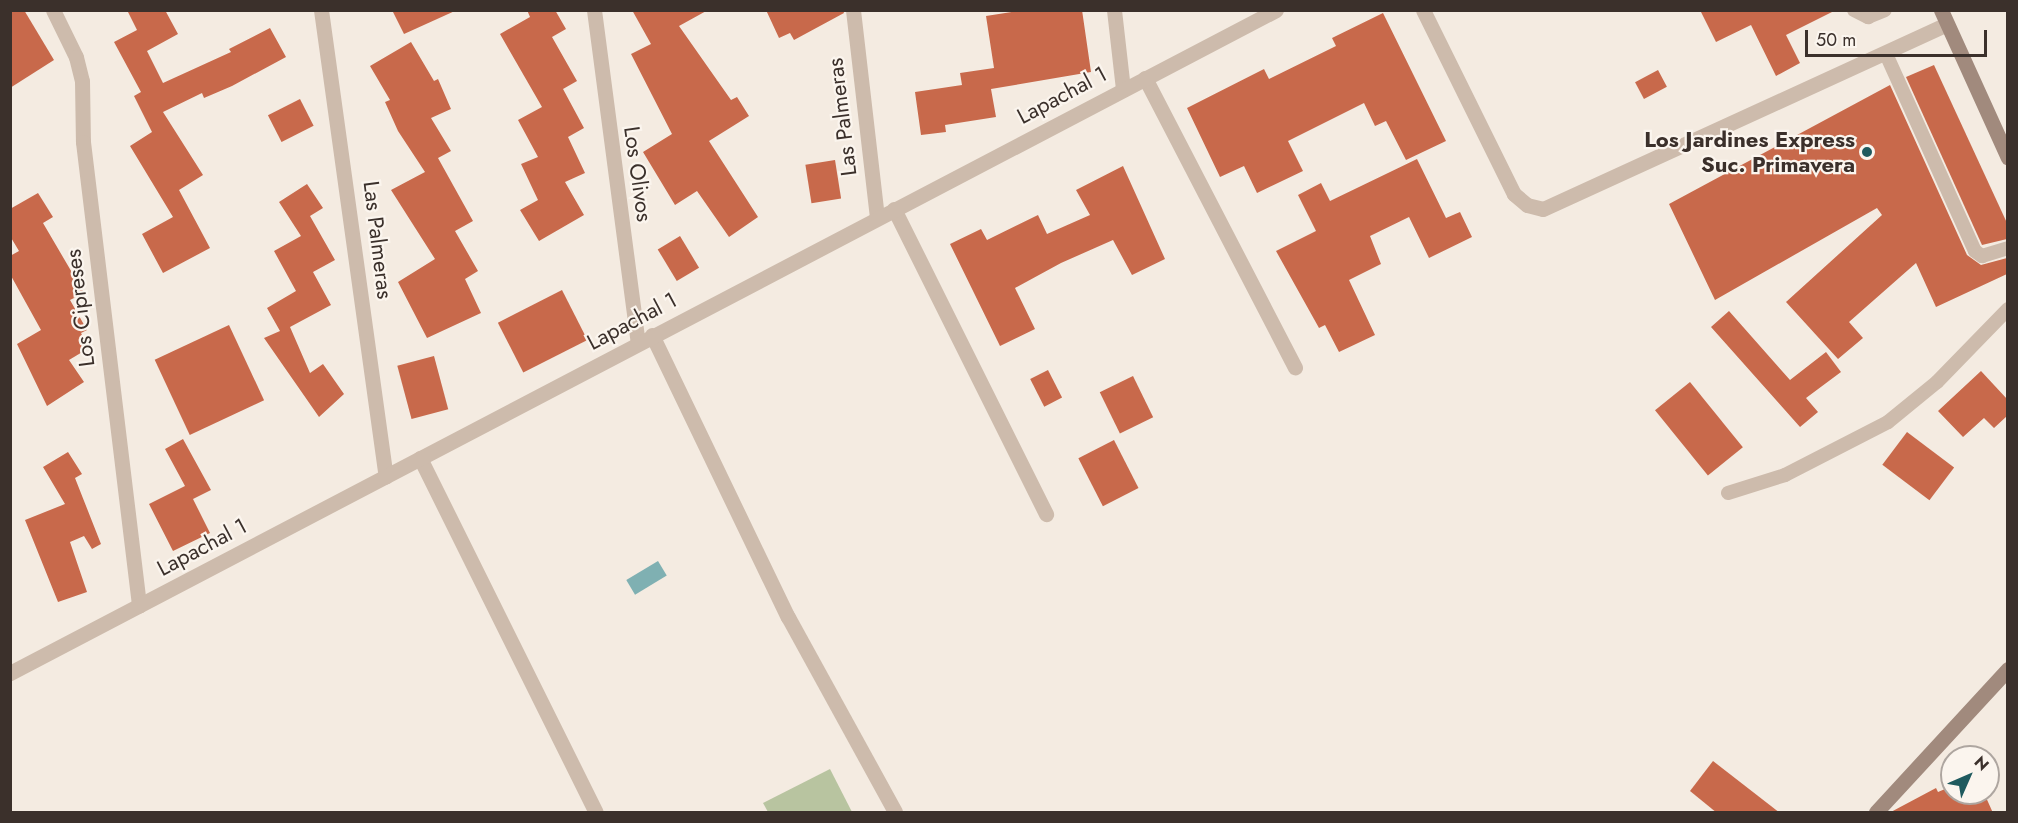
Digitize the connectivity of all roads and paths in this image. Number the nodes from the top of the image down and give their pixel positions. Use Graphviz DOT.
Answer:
graph roads {
  1 [pos="53,10"];
  2 [pos="321,10"];
  3 [pos="594,10"];
  4 [pos="853,10"];
  5 [pos="1114,10"];
  6 [pos="1276,10"];
  7 [pos="1423,10"];
  8 [pos="1854,10"];
  9 [pos="1885,10"];
  10 [pos="1944,17"];
  11 [pos="1886,54"];
  12 [pos="1145,78"];
  13 [pos="1122,89"];
  14 [pos="2007,158"];
  15 [pos="894,209"];
  16 [pos="876,218"];
  17 [pos="2007,248"];
  18 [pos="2007,309"];
  19 [pos="652,335"];
  20 [pos="638,343"];
  21 [pos="1295,367"];
  22 [pos="420,458"];
  23 [pos="386,476"];
  24 [pos="1728,493"];
  25 [pos="1046,514"];
  26 [pos="139,606"];
  27 [pos="2007,669"];
  28 [pos="10,673"];
  29 [pos="596,813"];
  30 [pos="895,813"];
  31 [pos="1876,813"];
  1 -- 26 [label="street, Los Cipreses"];
  2 -- 23 [label="street, Las Palmeras"];
  3 -- 20 [label="street, Los Olivos"];
  4 -- 16 [label="street, Las Palmeras"];
  5 -- 13 [label="street"];
  6 -- 12 [label="street, Lapachal 1"];
  7 -- 11 [label="street"];
  8 -- 9 [label="lane"];
  10 -- 11 [label="street"];
  10 -- 14 [label="street"];
  11 -- 17 [label="lane"];
  12 -- 13 [label="street, Lapachal 1"];
  12 -- 21 [label="street"];
  13 -- 15 [label="street, Lapachal 1"];
  15 -- 16 [label="street, Lapachal 1"];
  15 -- 25 [label="street"];
  16 -- 19 [label="street, Lapachal 1"];
  18 -- 24 [label="lane"];
  19 -- 20 [label="street, Lapachal 1"];
  19 -- 30 [label="street"];
  20 -- 22 [label="street, Lapachal 1"];
  22 -- 23 [label="street, Lapachal 1"];
  22 -- 29 [label="street"];
  23 -- 26 [label="street, Lapachal 1"];
  26 -- 28 [label="street, Lapachal 1"];
  27 -- 31 [label="street"];
}
